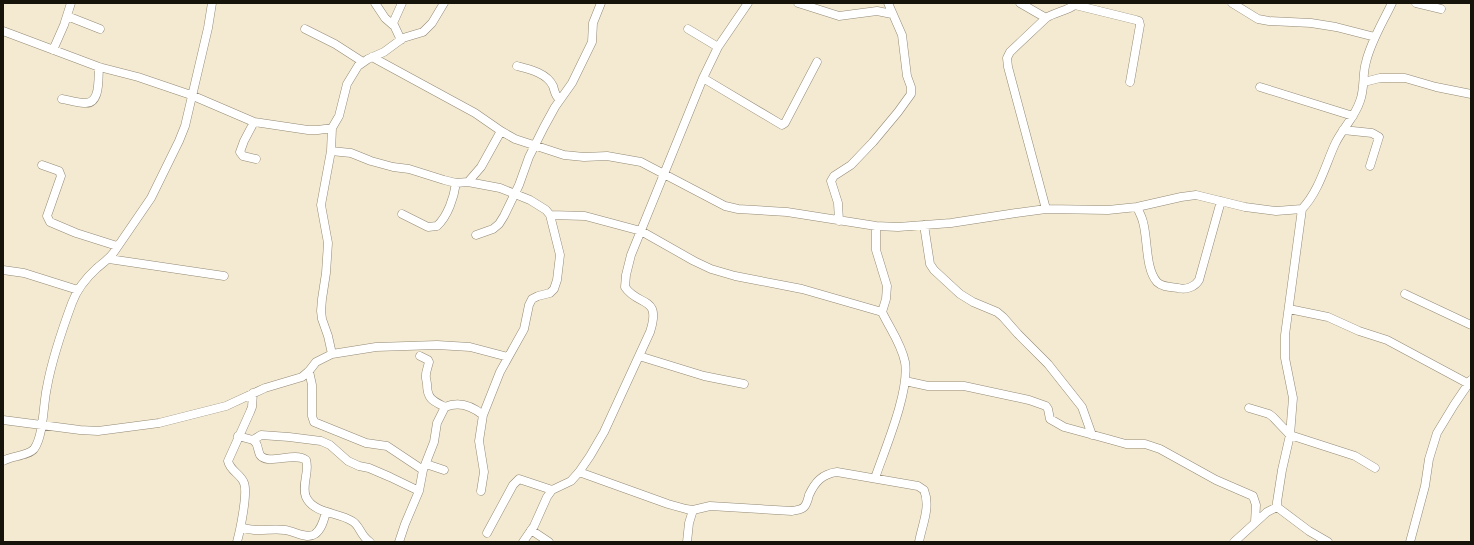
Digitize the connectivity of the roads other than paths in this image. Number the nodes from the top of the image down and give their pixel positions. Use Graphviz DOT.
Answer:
graph roads {
  1 [pos="70,3"];
  2 [pos="212,3"];
  3 [pos="375,3"];
  4 [pos="402,3"];
  5 [pos="444,3"];
  6 [pos="601,3"];
  7 [pos="748,3"];
  8 [pos="798,3"];
  9 [pos="888,3"];
  10 [pos="1020,3"];
  11 [pos="1232,3"];
  12 [pos="1392,3"];
  13 [pos="1416,3"];
  14 [pos="1075,4"];
  15 [pos="1441,9"];
  16 [pos="892,14"];
  17 [pos="67,16"];
  18 [pos="1046,18"];
  19 [pos="393,25"];
  20 [pos="100,28"];
  21 [pos="305,29"];
  22 [pos="688,29"];
  23 [pos="3,31"];
  24 [pos="1375,37"];
  25 [pos="400,40"];
  26 [pos="718,47"];
  27 [pos="53,50"];
  28 [pos="372,57"];
  29 [pos="363,62"];
  30 [pos="818,62"];
  31 [pos="517,66"];
  32 [pos="99,67"];
  33 [pos="703,78"];
  34 [pos="1130,82"];
  35 [pos="1364,82"];
  36 [pos="1260,87"];
  37 [pos="1471,94"];
  38 [pos="191,95"];
  39 [pos="62,99"];
  40 [pos="560,100"];
  41 [pos="1353,116"];
  42 [pos="254,122"];
  43 [pos="332,128"];
  44 [pos="1343,130"];
  45 [pos="501,131"];
  46 [pos="535,146"];
  47 [pos="332,151"];
  48 [pos="256,158"];
  49 [pos="42,165"];
  50 [pos="1370,166"];
  51 [pos="665,174"];
  52 [pos="456,182"];
  53 [pos="468,182"];
  54 [pos="514,194"];
  55 [pos="1221,201"];
  56 [pos="1137,207"];
  57 [pos="1046,209"];
  58 [pos="1302,210"];
  59 [pos="402,214"];
  60 [pos="550,215"];
  61 [pos="839,220"];
  62 [pos="924,225"];
  63 [pos="876,226"];
  64 [pos="641,231"];
  65 [pos="476,235"];
  66 [pos="117,246"];
  67 [pos="108,259"];
  68 [pos="3,270"];
  69 [pos="224,276"];
  70 [pos="78,290"];
  71 [pos="1405,294"];
  72 [pos="1288,309"];
  73 [pos="882,312"];
  74 [pos="1471,325"];
  75 [pos="332,354"];
  76 [pos="420,356"];
  77 [pos="639,356"];
  78 [pos="508,357"];
  79 [pos="309,371"];
  80 [pos="905,381"];
  81 [pos="1470,382"];
  82 [pos="744,384"];
  83 [pos="253,393"];
  84 [pos="445,407"];
  85 [pos="1249,408"];
  86 [pos="483,415"];
  87 [pos="3,420"];
  88 [pos="41,425"];
  89 [pos="1092,435"];
  90 [pos="1290,435"];
  91 [pos="238,436"];
  92 [pos="253,440"];
  93 [pos="3,461"];
  94 [pos="424,467"];
  95 [pos="1375,468"];
  96 [pos="444,470"];
  97 [pos="579,472"];
  98 [pos="875,478"];
  99 [pos="552,490"];
  100 [pos="419,491"];
  101 [pos="481,491"];
  102 [pos="1277,507"];
  103 [pos="693,510"];
  104 [pos="326,512"];
  105 [pos="1255,522"];
  106 [pos="241,527"];
  107 [pos="531,530"];
  108 [pos="487,533"];
  109 [pos="237,542"];
  110 [pos="370,542"];
  111 [pos="399,542"];
  112 [pos="524,542"];
  113 [pos="549,542"];
  114 [pos="687,542"];
  115 [pos="919,542"];
  116 [pos="1234,542"];
  117 [pos="1328,542"];
  118 [pos="1410,542"];
  1 -- 17 [label="street"];
  2 -- 38 [label="street"];
  3 -- 19 [label="street"];
  4 -- 19 [label="street"];
  5 -- 25 [label="street"];
  6 -- 40 [label="street"];
  7 -- 26 [label="street"];
  8 -- 16 [label="street"];
  9 -- 16 [label="street"];
  10 -- 18 [label="street"];
  11 -- 24 [label="street"];
  12 -- 24 [label="street"];
  13 -- 15 [label="street"];
  14 -- 18 [label="street"];
  14 -- 34 [label="street"];
  16 -- 61 [label="street"];
  17 -- 20 [label="street"];
  17 -- 27 [label="street"];
  18 -- 57 [label="street"];
  19 -- 25 [label="street"];
  21 -- 29 [label="street"];
  22 -- 26 [label="street"];
  23 -- 27 [label="street"];
  24 -- 35 [label="street"];
  25 -- 28 [label="street"];
  26 -- 33 [label="street"];
  27 -- 32 [label="street"];
  28 -- 29 [label="street"];
  28 -- 45 [label="street"];
  29 -- 43 [label="street"];
  30 -- 33 [label="street"];
  31 -- 40 [label="street"];
  32 -- 38 [label="street"];
  32 -- 39 [label="street"];
  33 -- 51 [label="street"];
  35 -- 37 [label="street"];
  35 -- 41 [label="street"];
  36 -- 41 [label="street"];
  38 -- 42 [label="street"];
  38 -- 66 [label="street"];
  40 -- 46 [label="street"];
  41 -- 44 [label="street"];
  42 -- 43 [label="street"];
  42 -- 48 [label="street"];
  43 -- 47 [label="street"];
  44 -- 50 [label="street"];
  44 -- 58 [label="street"];
  45 -- 46 [label="street"];
  45 -- 53 [label="street"];
  46 -- 51 [label="street"];
  46 -- 54 [label="street"];
  47 -- 52 [label="street"];
  47 -- 75 [label="street"];
  49 -- 66 [label="street"];
  51 -- 61 [label="street"];
  51 -- 64 [label="street"];
  52 -- 53 [label="street"];
  52 -- 59 [label="street"];
  53 -- 54 [label="street"];
  54 -- 60 [label="street"];
  54 -- 65 [label="street"];
  55 -- 56 [label="street"];
  55 -- 56 [label="street"];
  55 -- 58 [label="street"];
  56 -- 57 [label="street"];
  57 -- 62 [label="street"];
  58 -- 72 [label="street"];
  60 -- 64 [label="street"];
  60 -- 78 [label="street"];
  61 -- 63 [label="street"];
  62 -- 63 [label="street"];
  62 -- 89 [label="street"];
  63 -- 73 [label="street"];
  64 -- 73 [label="street"];
  64 -- 77 [label="street"];
  66 -- 67 [label="street"];
  67 -- 69 [label="street"];
  67 -- 70 [label="street"];
  68 -- 70 [label="street"];
  70 -- 88 [label="street"];
  71 -- 74 [label="street"];
  72 -- 81 [label="street"];
  72 -- 90 [label="street"];
  73 -- 80 [label="street"];
  75 -- 78 [label="street"];
  75 -- 79 [label="street"];
  76 -- 84 [label="street"];
  77 -- 82 [label="street"];
  77 -- 97 [label="street"];
  78 -- 86 [label="street"];
  79 -- 83 [label="street"];
  79 -- 94 [label="street"];
  80 -- 89 [label="street"];
  80 -- 98 [label="street"];
  81 -- 118 [label="street"];
  83 -- 88 [label="street"];
  83 -- 91 [label="street"];
  84 -- 86 [label="street"];
  84 -- 94 [label="street"];
  85 -- 90 [label="street"];
  86 -- 101 [label="street"];
  87 -- 88 [label="street"];
  88 -- 93 [label="street"];
  89 -- 105 [label="street"];
  90 -- 95 [label="street"];
  90 -- 102 [label="street"];
  91 -- 92 [label="street"];
  91 -- 106 [label="street"];
  92 -- 100 [label="street"];
  92 -- 104 [label="street"];
  94 -- 96 [label="street"];
  94 -- 100 [label="street"];
  97 -- 99 [label="street"];
  97 -- 103 [label="street"];
  98 -- 103 [label="street"];
  98 -- 115 [label="street"];
  99 -- 107 [label="street"];
  99 -- 108 [label="street"];
  100 -- 111 [label="street"];
  102 -- 105 [label="street"];
  102 -- 117 [label="street"];
  103 -- 114 [label="street"];
  104 -- 106 [label="street"];
  104 -- 110 [label="street"];
  105 -- 116 [label="street"];
  106 -- 109 [label="street"];
  107 -- 112 [label="street"];
  107 -- 113 [label="street"];
}
